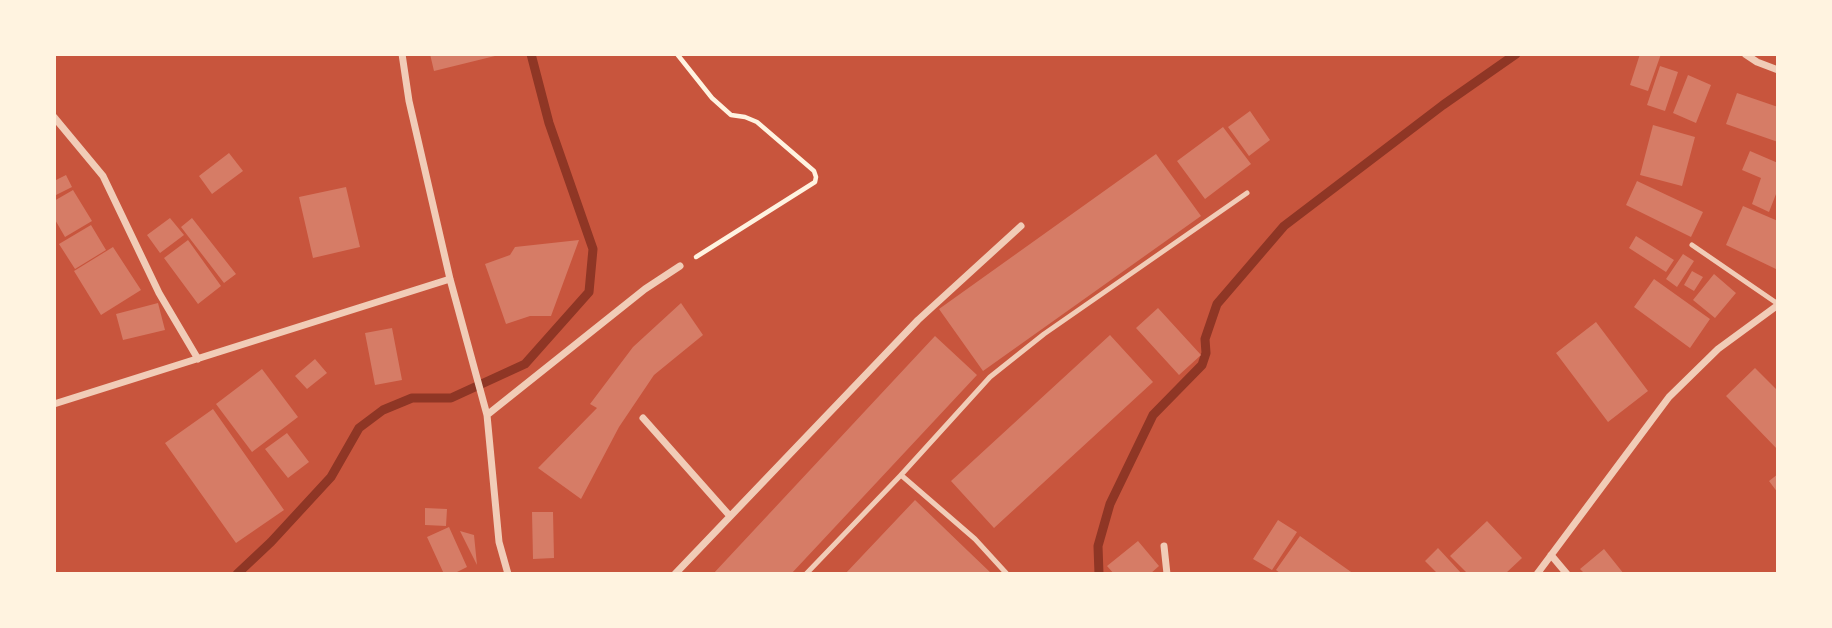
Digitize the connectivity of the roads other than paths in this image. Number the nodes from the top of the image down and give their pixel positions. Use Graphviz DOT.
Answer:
graph roads {
  1 [pos="401,54"];
  2 [pos="1745,54"];
  3 [pos="1778,70"];
  4 [pos="54,117"];
  5 [pos="1247,193"];
  6 [pos="1021,226"];
  7 [pos="1692,245"];
  8 [pos="680,266"];
  9 [pos="450,279"];
  10 [pos="1778,304"];
  11 [pos="198,359"];
  12 [pos="54,404"];
  13 [pos="487,415"];
  14 [pos="643,418"];
  15 [pos="901,475"];
  16 [pos="729,515"];
  17 [pos="1164,546"];
  18 [pos="1551,555"];
  19 [pos="508,574"];
  20 [pos="675,574"];
  21 [pos="806,574"];
  22 [pos="1007,574"];
  23 [pos="1167,574"];
  24 [pos="1537,574"];
  25 [pos="1567,574"];
  1 -- 9 [label="street"];
  2 -- 3 [label="street"];
  4 -- 11 [label="street"];
  5 -- 15 [label="lane"];
  6 -- 16 [label="street"];
  7 -- 10 [label="lane"];
  8 -- 13 [label="street"];
  9 -- 11 [label="street"];
  9 -- 13 [label="street"];
  10 -- 18 [label="street"];
  11 -- 12 [label="street"];
  13 -- 19 [label="street"];
  14 -- 16 [label="street"];
  15 -- 21 [label="lane"];
  15 -- 22 [label="lane"];
  16 -- 20 [label="street"];
  17 -- 23 [label="street"];
  18 -- 24 [label="street"];
  18 -- 25 [label="street"];
}
